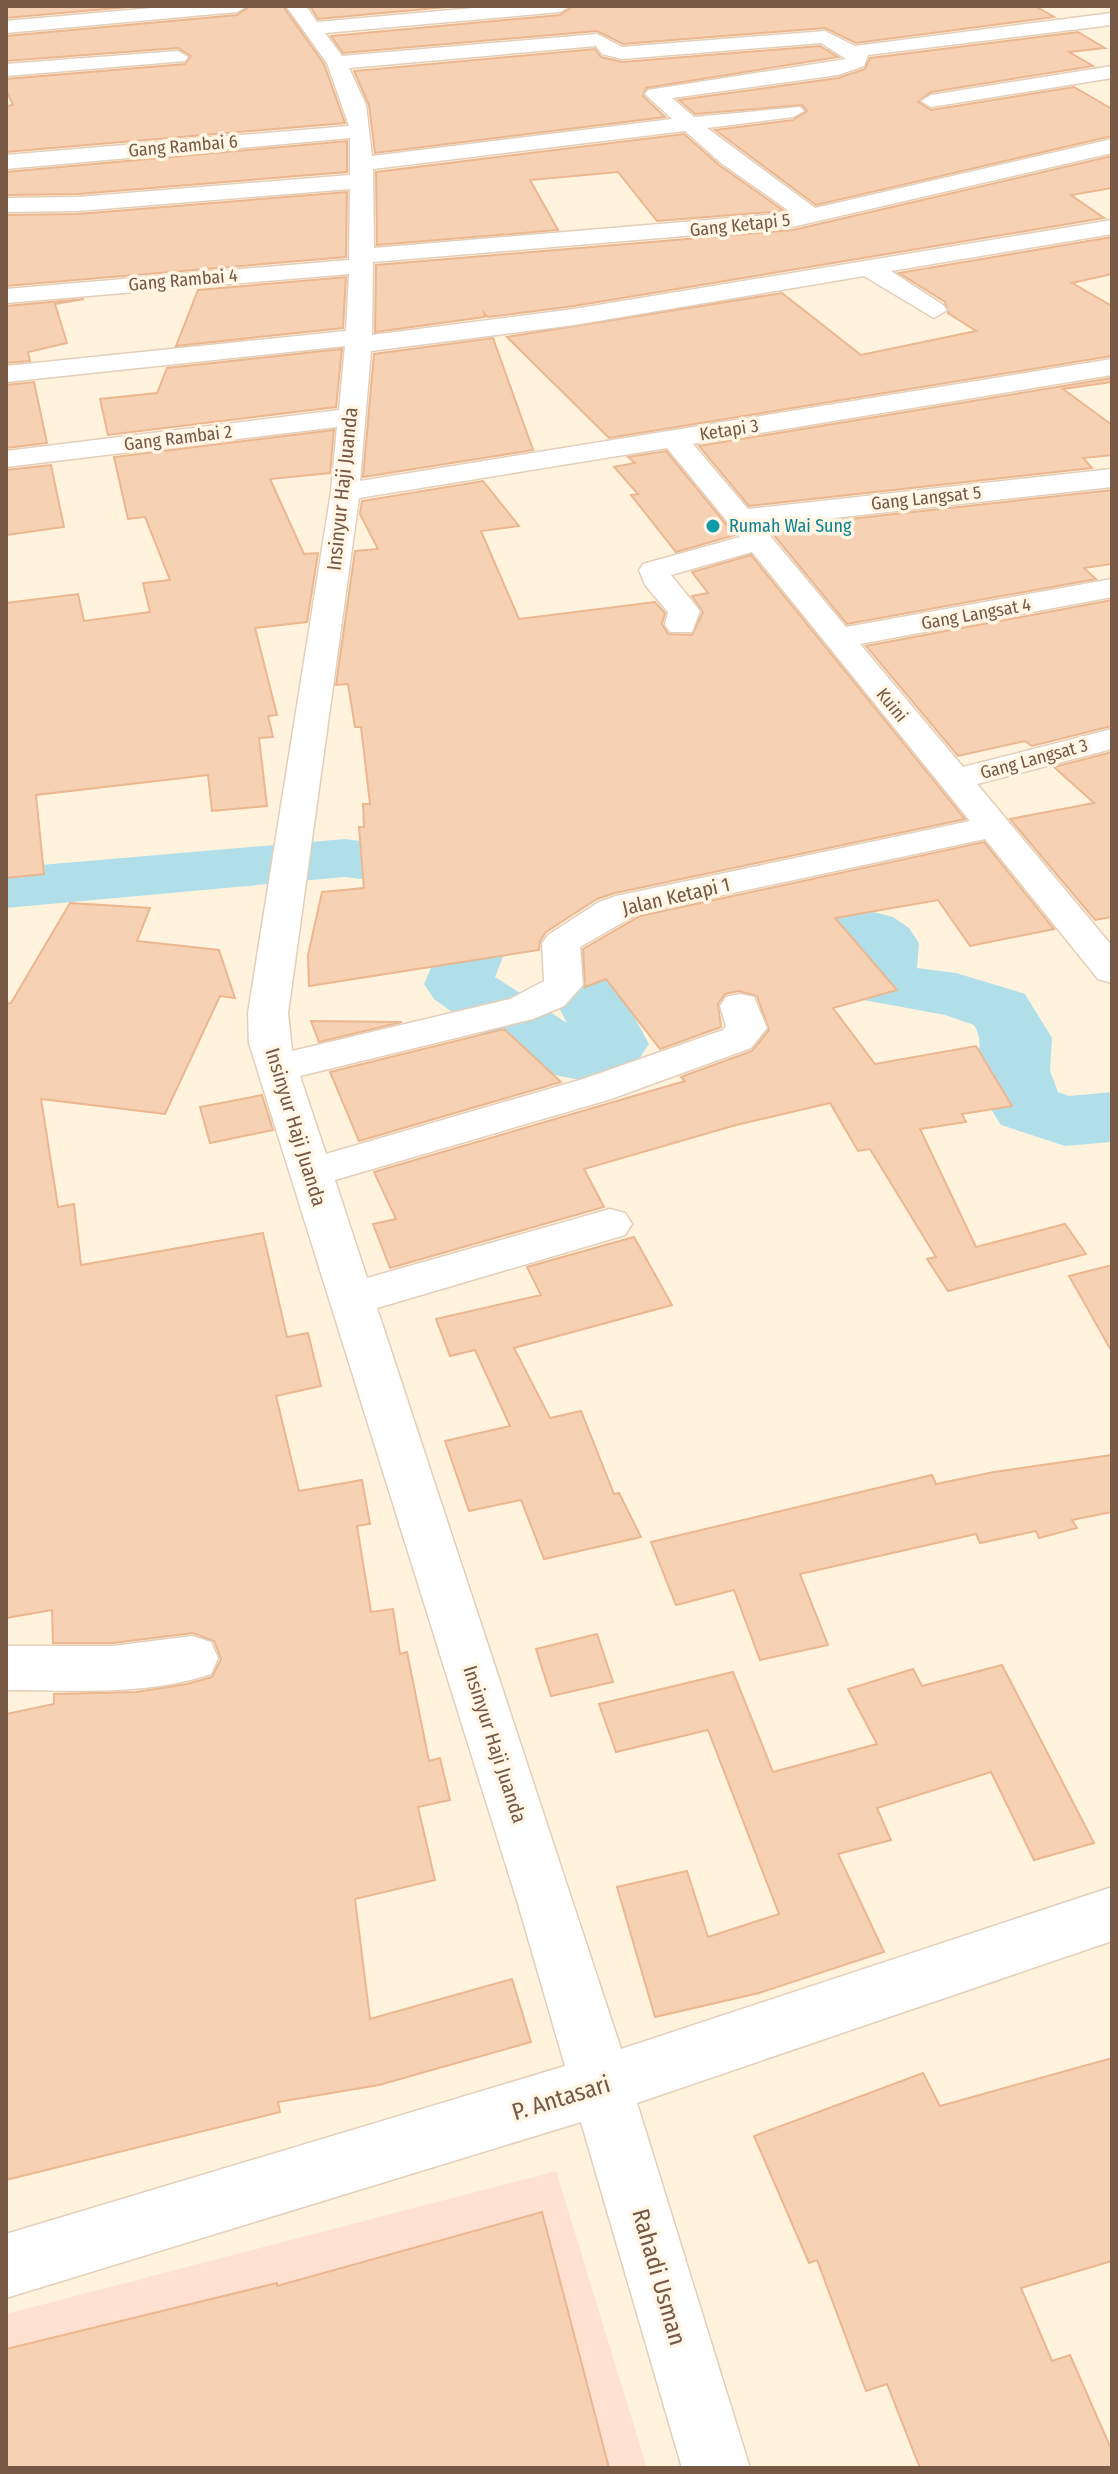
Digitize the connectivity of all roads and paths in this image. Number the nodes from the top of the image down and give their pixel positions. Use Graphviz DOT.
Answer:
graph roads {
  1 [pos="237,6"];
  2 [pos="296,6"];
  3 [pos="560,6"];
  4 [pos="1088,6"];
  5 [pos="1111,20"];
  6 [pos="6,27"];
  7 [pos="315,28"];
  8 [pos="854,54"];
  9 [pos="178,57"];
  10 [pos="337,63"];
  11 [pos="6,70"];
  12 [pos="1112,72"];
  13 [pos="931,101"];
  14 [pos="793,111"];
  15 [pos="690,123"];
  16 [pos="361,131"];
  17 [pos="1112,146"];
  18 [pos="6,162"];
  19 [pos="361,173"];
  20 [pos="6,205"];
  21 [pos="811,216"];
  22 [pos="1112,227"];
  23 [pos="360,261"];
  24 [pos="869,268"];
  25 [pos="6,296"];
  26 [pos="934,310"];
  27 [pos="358,341"];
  28 [pos="1112,367"];
  29 [pos="6,374"];
  30 [pos="350,417"];
  31 [pos="674,438"];
  32 [pos="6,459"];
  33 [pos="1112,478"];
  34 [pos="345,492"];
  35 [pos="750,530"];
  36 [pos="1112,588"];
  37 [pos="681,625"];
  38 [pos="839,638"];
  39 [pos="1112,739"];
  40 [pos="956,779"];
  41 [pos="996,826"];
  42 [pos="1111,968"];
  43 [pos="740,1006"];
  44 [pos="275,1069"];
  45 [pos="310,1173"];
  46 [pos="610,1224"];
  47 [pos="350,1299"];
  48 [pos="192,1658"];
  49 [pos="6,1668"];
  50 [pos="1112,1914"];
  51 [pos="603,2085"];
  52 [pos="6,2266"];
  53 [pos="716,2468"];
  1 -- 6 [label="street"];
  2 -- 7 [label="street, Insinyur Haji Juanda"];
  3 -- 7 [label="street"];
  4 -- 5 [label="street"];
  5 -- 8 [label="street"];
  7 -- 10 [label="street, Insinyur Haji Juanda"];
  8 -- 10 [label="street"];
  8 -- 15 [label="street"];
  9 -- 11 [label="street"];
  10 -- 16 [label="street, Insinyur Haji Juanda"];
  12 -- 13 [label="street"];
  14 -- 15 [label="street"];
  15 -- 19 [label="street"];
  15 -- 21 [label="street"];
  16 -- 18 [label="street, Gang Rambai 6"];
  16 -- 19 [label="street, Insinyur Haji Juanda"];
  17 -- 21 [label="street, Gang Ketapi 5"];
  19 -- 20 [label="street"];
  19 -- 23 [label="street, Insinyur Haji Juanda"];
  21 -- 23 [label="street, Gang Ketapi 5"];
  22 -- 24 [label="street"];
  23 -- 25 [label="street, Gang Rambai 4"];
  23 -- 27 [label="street, Insinyur Haji Juanda"];
  24 -- 26 [label="street"];
  24 -- 27 [label="street"];
  27 -- 29 [label="street"];
  27 -- 30 [label="street, Insinyur Haji Juanda"];
  28 -- 31 [label="street, Ketapi 3"];
  30 -- 32 [label="street, Gang Rambai 2"];
  30 -- 34 [label="street, Insinyur Haji Juanda"];
  31 -- 34 [label="street, Ketapi 3"];
  31 -- 35 [label="street, Kuini"];
  33 -- 35 [label="street, Gang Langsat 5"];
  34 -- 44 [label="street, Insinyur Haji Juanda"];
  35 -- 37 [label="street, Gang Langsat 5"];
  35 -- 38 [label="street, Kuini"];
  36 -- 38 [label="street, Gang Langsat 4"];
  38 -- 40 [label="street, Kuini"];
  39 -- 40 [label="street, Gang Langsat 3"];
  40 -- 41 [label="street, Kuini"];
  41 -- 42 [label="street, Kuini"];
  41 -- 44 [label="street, Jalan Ketapi 1"];
  43 -- 45 [label="street"];
  44 -- 45 [label="street, Insinyur Haji Juanda"];
  45 -- 47 [label="street, Insinyur Haji Juanda"];
  46 -- 47 [label="street"];
  47 -- 51 [label="street, Insinyur Haji Juanda"];
  48 -- 49 [label="street"];
  50 -- 51 [label="street, P. Antasari"];
  51 -- 52 [label="street, P. Antasari"];
  51 -- 53 [label="street, Rahadi Usman"];
}
